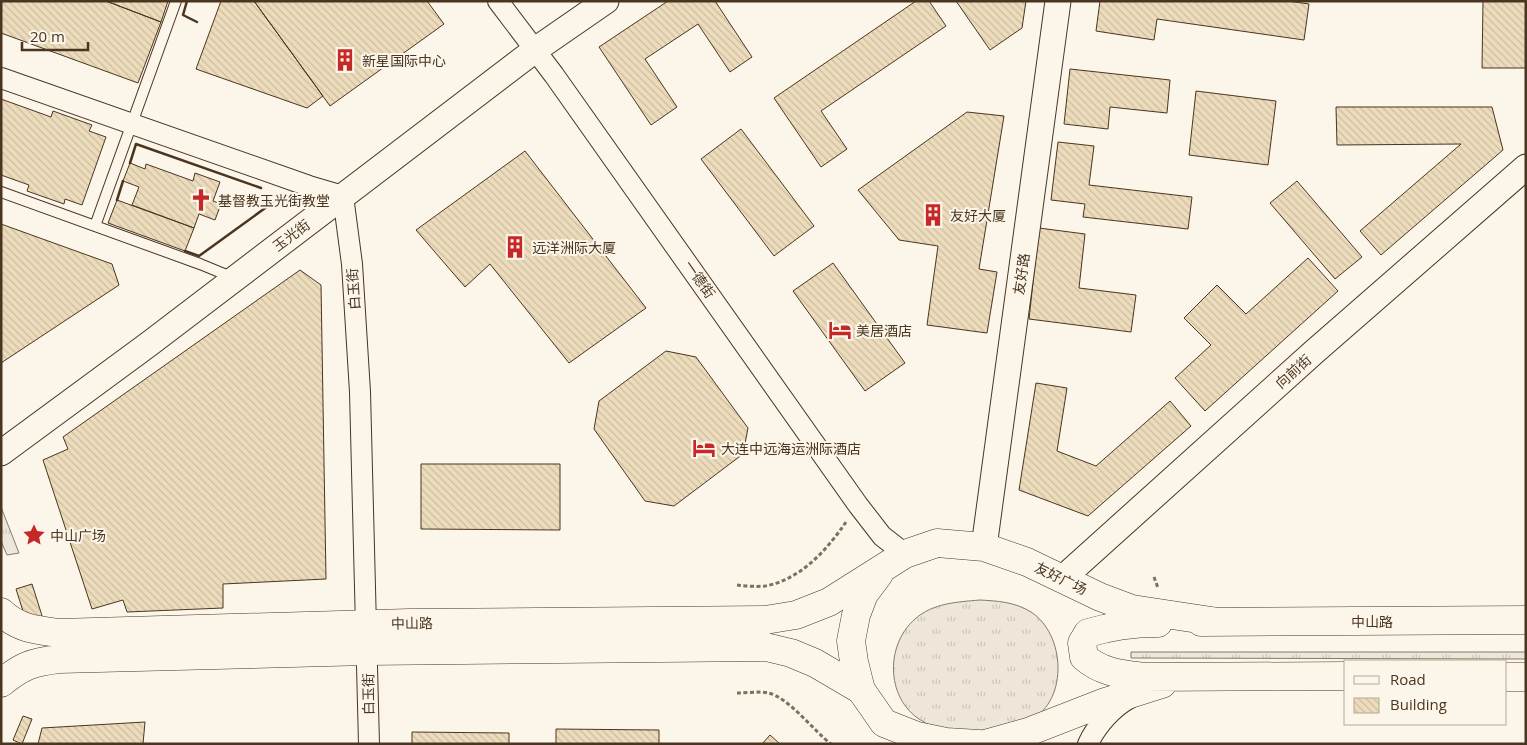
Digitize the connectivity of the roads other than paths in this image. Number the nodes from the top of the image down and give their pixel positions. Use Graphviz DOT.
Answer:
graph roads {
  1 [pos="176,1"];
  2 [pos="498,1"];
  3 [pos="606,1"];
  4 [pos="1058,1"];
  5 [pos="535,50"];
  6 [pos="1,78"];
  7 [pos="132,123"];
  8 [pos="1526,167"];
  9 [pos="1,192"];
  10 [pos="343,196"];
  11 [pos="95,226"];
  12 [pos="235,278"];
  13 [pos="2,451"];
  14 [pos="984,547"];
  15 [pos="894,561"];
  16 [pos="1063,578"];
  17 [pos="1,612"];
  18 [pos="1526,620"];
  19 [pos="1218,622"];
  20 [pos="367,624"];
  21 [pos="766,633"];
  22 [pos="59,646"];
  23 [pos="367,651"];
  24 [pos="1203,676"];
  25 [pos="1344,676"];
  26 [pos="1507,677"];
  27 [pos="1526,677"];
  28 [pos="1,684"];
  29 [pos="1155,685"];
  30 [pos="861,690"];
  31 [pos="890,733"];
  32 [pos="369,744"];
  33 [pos="979,744"];
  34 [pos="985,744"];
  35 [pos="1088,744"];
  1 -- 7 [label="lane"];
  2 -- 5 [label="street, 一德街"];
  3 -- 5 [label="street, 玉光街"];
  4 -- 14 [label="street, 友好路"];
  5 -- 10 [label="street, 玉光街"];
  5 -- 15 [label="street, 一德街"];
  6 -- 7 [label="street"];
  7 -- 10 [label="street"];
  7 -- 11 [label="lane"];
  8 -- 16 [label="street, 向前街"];
  9 -- 11 [label="lane"];
  10 -- 12 [label="street, 玉光街"];
  10 -- 20 [label="street, 白玉街"];
  11 -- 12 [label="lane"];
  12 -- 13 [label="street, 玉光街"];
  14 -- 15 [label="main road, 友好广场"];
  14 -- 16 [label="main road, 友好广场"];
  15 -- 21 [label="main road, 友好广场"];
  15 -- 30 [label="main road"];
  16 -- 19 [label="main road, 友好广场"];
  17 -- 22 [label="main road"];
  18 -- 19 [label="main road, 中山路"];
  19 -- 24 [label="main road"];
  20 -- 21 [label="main road, 中山路"];
  20 -- 22 [label="main road, 中山路"];
  20 -- 23 [label="street, 白玉街"];
  21 -- 23 [label="main road, 中山路"];
  21 -- 30 [label="main road"];
  22 -- 23 [label="main road, 中山路"];
  22 -- 28 [label="main road"];
  23 -- 32 [label="street, 白玉街"];
  24 -- 25 [label="main road"];
  24 -- 29 [label="main road"];
  26 -- 27 [label="main road"];
  29 -- 34 [label="main road"];
  29 -- 35 [label="street"];
  30 -- 31 [label="main road"];
  31 -- 33 [label="main road"];
}
